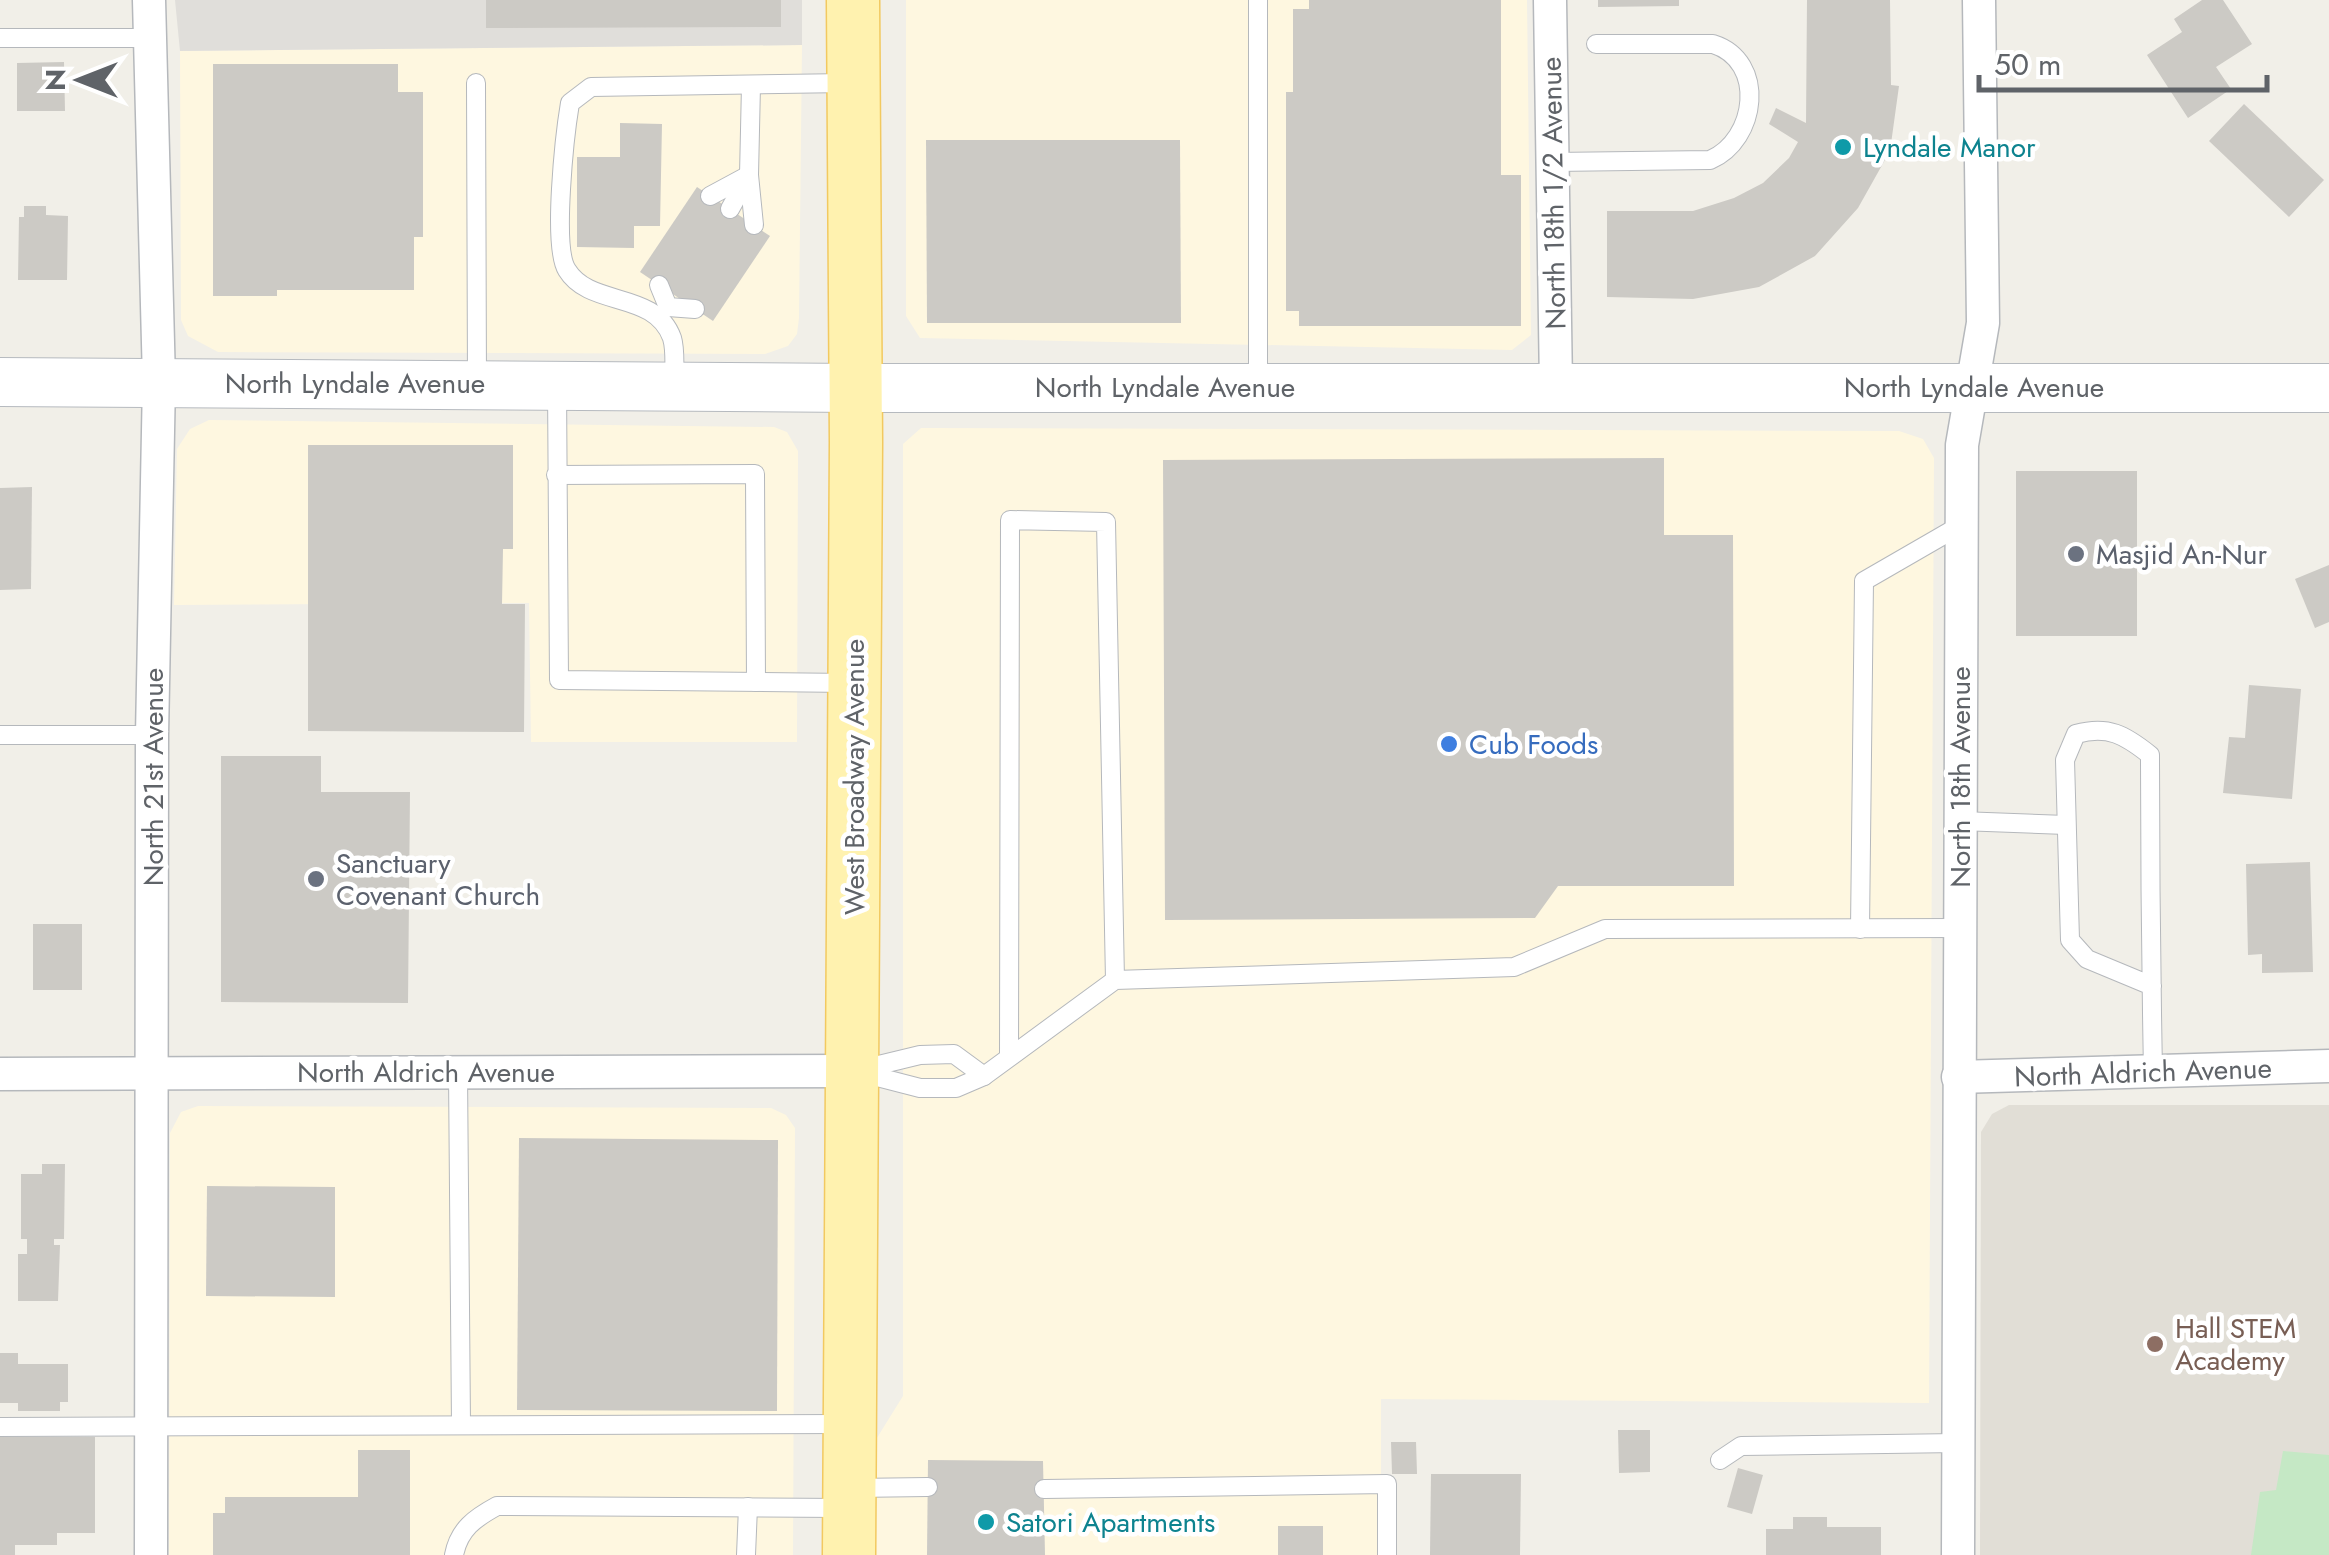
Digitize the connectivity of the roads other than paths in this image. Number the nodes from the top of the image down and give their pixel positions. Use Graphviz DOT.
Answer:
graph roads {
  1 [pos="149,0"];
  2 [pos="853,0"];
  3 [pos="1258,0"];
  4 [pos="1550,0"];
  5 [pos="1979,0"];
  6 [pos="0,38"];
  7 [pos="149,38"];
  8 [pos="1596,44"];
  9 [pos="476,83"];
  10 [pos="853,84"];
  11 [pos="751,85"];
  12 [pos="1552,162"];
  13 [pos="750,175"];
  14 [pos="710,196"];
  15 [pos="730,209"];
  16 [pos="754,225"];
  17 [pos="659,284"];
  18 [pos="669,308"];
  19 [pos="695,310"];
  20 [pos="0,382"];
  21 [pos="159,382"];
  22 [pos="478,384"];
  23 [pos="556,384"];
  24 [pos="1970,385"];
  25 [pos="674,386"];
  26 [pos="1258,386"];
  27 [pos="1556,386"];
  28 [pos="855,388"];
  29 [pos="2329,388"];
  30 [pos="556,475"];
  31 [pos="1961,526"];
  32 [pos="756,682"];
  33 [pos="854,683"];
  34 [pos="0,735"];
  35 [pos="152,735"];
  36 [pos="1960,821"];
  37 [pos="2066,825"];
  38 [pos="1959,928"];
  39 [pos="1860,929"];
  40 [pos="1115,980"];
  41 [pos="2152,986"];
  42 [pos="1009,1057"];
  43 [pos="2329,1066"];
  44 [pos="852,1071"];
  45 [pos="2152,1071"];
  46 [pos="154,1072"];
  47 [pos="458,1072"];
  48 [pos="0,1074"];
  49 [pos="984,1076"];
  50 [pos="1958,1077"];
  51 [pos="850,1424"];
  52 [pos="462,1426"];
  53 [pos="0,1427"];
  54 [pos="152,1427"];
  55 [pos="1958,1443"];
  56 [pos="1720,1460"];
  57 [pos="928,1487"];
  58 [pos="1044,1489"];
  59 [pos="748,1508"];
  60 [pos="850,1517"];
  61 [pos="151,1555"];
  62 [pos="454,1555"];
  63 [pos="746,1555"];
  64 [pos="1387,1555"];
  65 [pos="1958,1555"];
  1 -- 7 [label="street, North 21st Avenue"];
  2 -- 10 [label="main road, West Broadway Avenue"];
  3 -- 26 [label="lane"];
  4 -- 12 [label="street, North 18th 1/2 Avenue"];
  5 -- 24 [label="street, North 18th Avenue"];
  6 -- 7 [label="lane"];
  7 -- 21 [label="street, North 21st Avenue"];
  8 -- 12 [label="lane"];
  9 -- 22 [label="lane"];
  10 -- 11 [label="lane"];
  10 -- 28 [label="main road, West Broadway Avenue"];
  11 -- 13 [label="lane"];
  11 -- 18 [label="lane"];
  12 -- 27 [label="street, North 18th 1/2 Avenue"];
  13 -- 14 [label="lane"];
  13 -- 15 [label="lane"];
  13 -- 16 [label="lane"];
  17 -- 18 [label="lane"];
  18 -- 19 [label="lane"];
  18 -- 25 [label="lane"];
  20 -- 21 [label="street, North Lyndale Avenue"];
  21 -- 22 [label="street, North Lyndale Avenue"];
  21 -- 35 [label="street, North 21st Avenue"];
  22 -- 23 [label="street, North Lyndale Avenue"];
  23 -- 25 [label="street, North Lyndale Avenue"];
  23 -- 30 [label="lane"];
  24 -- 27 [label="street, North Lyndale Avenue"];
  24 -- 29 [label="street, North Lyndale Avenue"];
  24 -- 31 [label="street, North 18th Avenue"];
  25 -- 28 [label="street, North Lyndale Avenue"];
  26 -- 27 [label="street, North Lyndale Avenue"];
  26 -- 28 [label="street, North Lyndale Avenue"];
  28 -- 33 [label="main road, West Broadway Avenue"];
  30 -- 32 [label="lane"];
  30 -- 32 [label="lane"];
  31 -- 36 [label="street, North 18th Avenue"];
  31 -- 39 [label="lane"];
  32 -- 33 [label="lane"];
  33 -- 44 [label="main road, West Broadway Avenue"];
  34 -- 35 [label="lane"];
  35 -- 46 [label="street, North 21st Avenue"];
  36 -- 37 [label="lane"];
  36 -- 38 [label="street, North 18th Avenue"];
  37 -- 41 [label="lane"];
  37 -- 41 [label="lane"];
  38 -- 39 [label="lane"];
  38 -- 50 [label="street, North 18th Avenue"];
  39 -- 40 [label="lane"];
  40 -- 42 [label="lane"];
  40 -- 42 [label="lane"];
  41 -- 45 [label="lane"];
  42 -- 49 [label="lane"];
  43 -- 45 [label="street, North Aldrich Avenue"];
  44 -- 47 [label="street, North Aldrich Avenue"];
  44 -- 49 [label="lane"];
  44 -- 49 [label="lane"];
  44 -- 51 [label="main road, West Broadway Avenue"];
  45 -- 50 [label="street, North Aldrich Avenue"];
  46 -- 47 [label="street, North Aldrich Avenue"];
  46 -- 48 [label="street, North Aldrich Avenue"];
  46 -- 54 [label="street, North 21st Avenue"];
  47 -- 52 [label="lane"];
  50 -- 55 [label="street, North 18th Avenue"];
  51 -- 52 [label="lane"];
  51 -- 60 [label="main road, West Broadway Avenue"];
  52 -- 54 [label="lane"];
  53 -- 54 [label="lane"];
  54 -- 61 [label="street, North 21st Avenue"];
  55 -- 56 [label="lane"];
  55 -- 65 [label="street, North 18th Avenue"];
  57 -- 60 [label="lane"];
  58 -- 64 [label="lane"];
  59 -- 60 [label="lane"];
  59 -- 62 [label="lane"];
  59 -- 63 [label="lane"];
}
